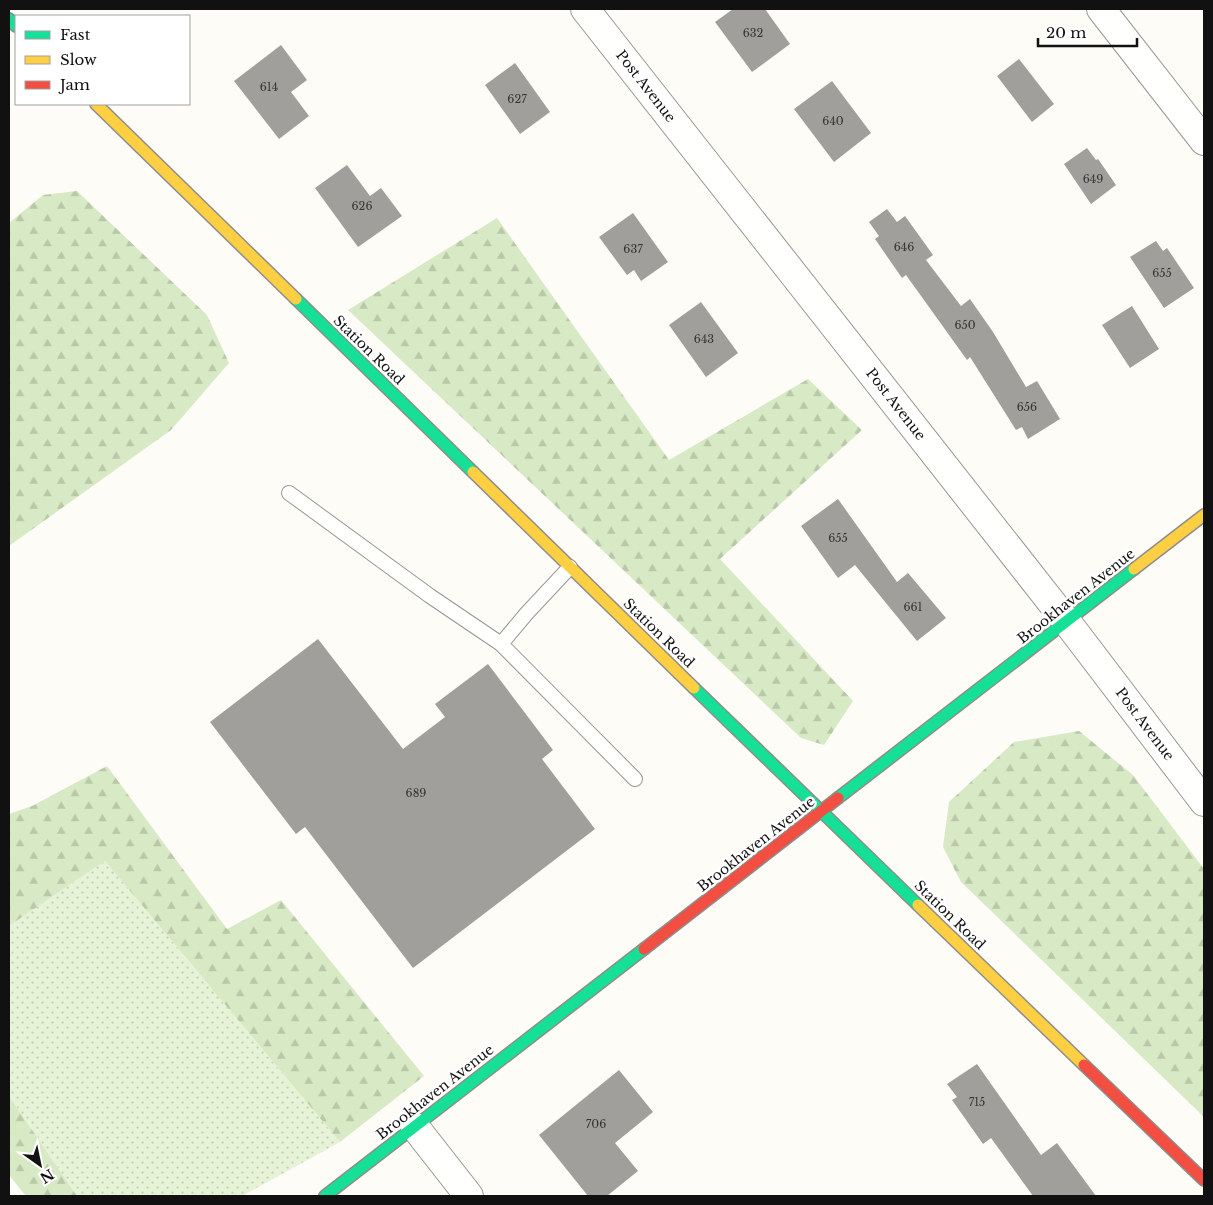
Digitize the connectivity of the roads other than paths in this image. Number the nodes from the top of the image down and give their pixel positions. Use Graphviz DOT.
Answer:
graph roads {
  1 [pos="585,9"];
  2 [pos="1101,9"];
  3 [pos="97,105"];
  4 [pos="1204,141"];
  5 [pos="289,493"];
  6 [pos="1204,516"];
  7 [pos="570,567"];
  8 [pos="1067,622"];
  9 [pos="501,644"];
  10 [pos="635,779"];
  11 [pos="1204,802"];
  12 [pos="822,812"];
  13 [pos="415,1127"];
  14 [pos="1204,1180"];
  15 [pos="325,1196"];
  16 [pos="469,1196"];
  1 -- 8 [label="street, Post Avenue"];
  2 -- 4 [label="street"];
  3 -- 7 [label="main road, Station Road"];
  5 -- 9 [label="lane"];
  6 -- 8 [label="main road, Brookhaven Avenue"];
  7 -- 9 [label="lane"];
  7 -- 12 [label="main road, Station Road"];
  8 -- 11 [label="street, Post Avenue"];
  8 -- 12 [label="main road, Brookhaven Avenue"];
  9 -- 10 [label="lane"];
  12 -- 13 [label="main road, Brookhaven Avenue"];
  12 -- 14 [label="main road, Station Road"];
  13 -- 15 [label="main road, Brookhaven Avenue"];
  13 -- 16 [label="street"];
}
